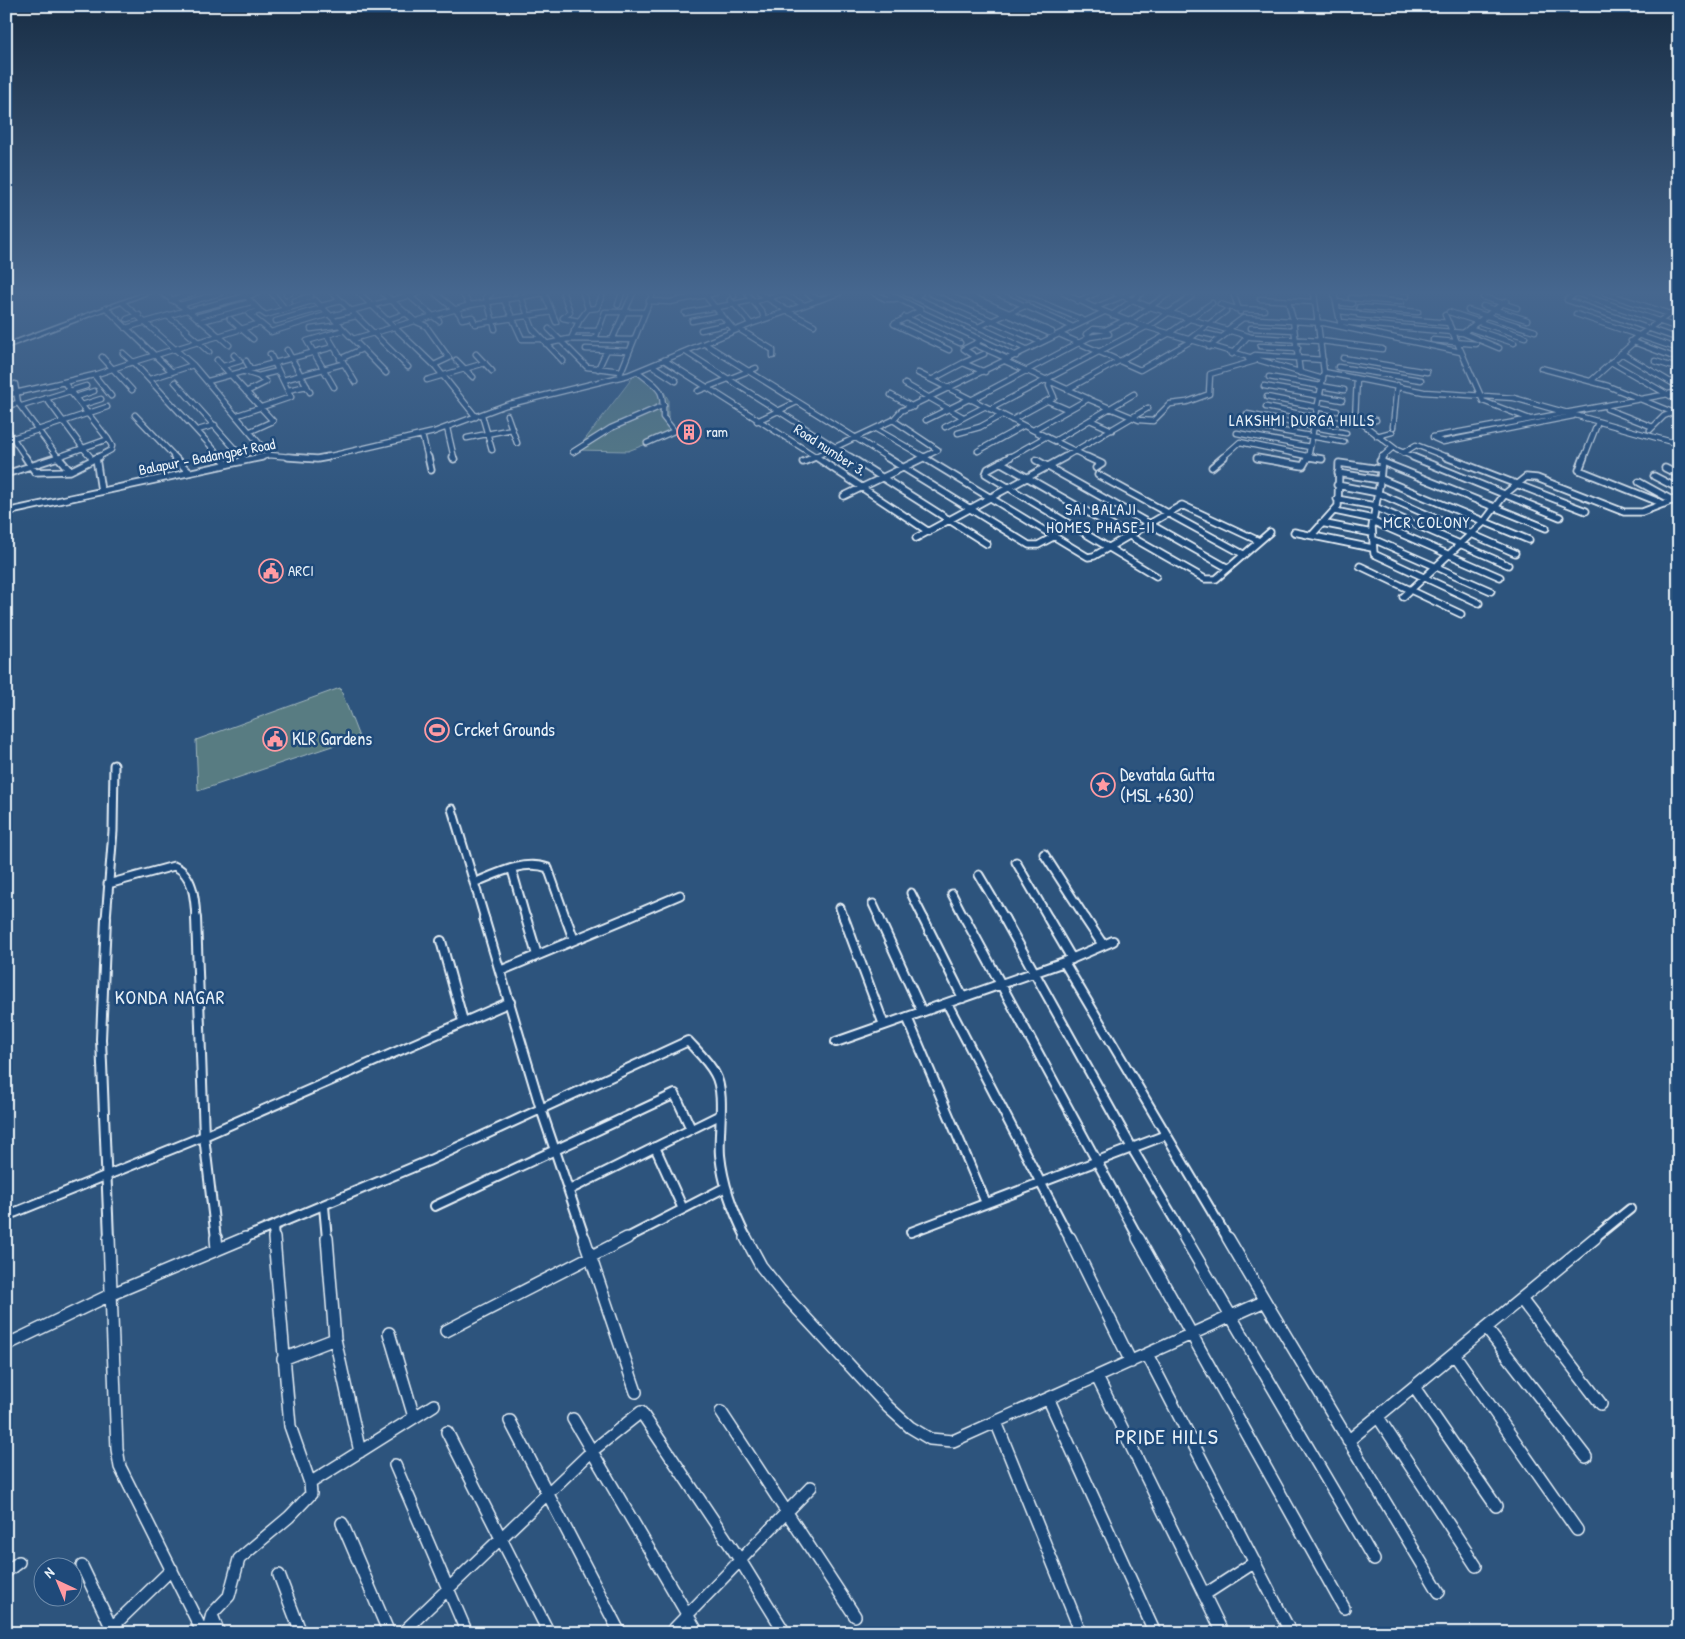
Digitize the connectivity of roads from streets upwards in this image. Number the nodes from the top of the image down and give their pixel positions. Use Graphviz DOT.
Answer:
graph roads {
  1 [pos="108,369"];
  2 [pos="113,369"];
  3 [pos="140,369"];
  4 [pos="170,369"];
  5 [pos="180,369"];
  6 [pos="198,369"];
  7 [pos="226,369"];
  8 [pos="246,369"];
  9 [pos="299,369"];
  10 [pos="320,369"];
  11 [pos="322,369"];
  12 [pos="346,369"];
  13 [pos="382,369"];
  14 [pos="438,369"];
  15 [pos="464,369"];
  16 [pos="465,369"];
  17 [pos="604,369"];
  18 [pos="644,369"];
  19 [pos="658,369"];
  20 [pos="679,369"];
  21 [pos="715,369"];
  22 [pos="752,369"];
  23 [pos="951,369"];
  24 [pos="979,369"];
  25 [pos="990,369"];
  26 [pos="1069,369"];
  27 [pos="1104,369"];
  28 [pos="1226,369"];
  29 [pos="1287,369"];
  30 [pos="1299,369"];
  31 [pos="1351,369"];
  32 [pos="1376,369"];
  33 [pos="1414,369"];
  34 [pos="1469,369"];
  35 [pos="1547,369"];
  36 [pos="1603,369"];
  37 [pos="1624,369"];
  38 [pos="1649,369"];
  39 [pos="1027,370"];
  40 [pos="241,371"];
  41 [pos="278,371"];
  42 [pos="621,371"];
  43 [pos="748,371"];
  44 [pos="172,372"];
  45 [pos="638,372"];
  46 [pos="985,372"];
  47 [pos="1324,372"];
  48 [pos="1427,372"];
  49 [pos="386,373"];
  50 [pos="918,373"];
  51 [pos="1300,373"];
  52 [pos="302,374"];
  53 [pos="1376,374"];
  54 [pos="94,375"];
  55 [pos="231,375"];
  56 [pos="258,376"];
  57 [pos="444,376"];
  58 [pos="473,377"];
  59 [pos="619,377"];
  60 [pos="1269,377"];
  61 [pos="150,379"];
  62 [pos="731,379"];
  63 [pos="933,379"];
  64 [pos="1323,379"];
  65 [pos="1357,379"];
  66 [pos="283,380"];
  67 [pos="427,380"];
  68 [pos="1048,380"];
  69 [pos="1421,380"];
  70 [pos="1592,380"];
  71 [pos="676,381"];
  72 [pos="1375,381"];
  73 [pos="64,382"];
  74 [pos="175,382"];
  75 [pos="208,382"];
  76 [pos="355,382"];
  77 [pos="15,384"];
  78 [pos="905,384"];
  79 [pos="1397,385"];
  80 [pos="86,386"];
  81 [pos="307,386"];
  82 [pos="1264,386"];
  83 [pos="1322,386"];
  84 [pos="334,387"];
  85 [pos="708,387"];
  86 [pos="1679,387"];
  87 [pos="949,388"];
  88 [pos="1068,389"];
  89 [pos="132,390"];
  90 [pos="288,390"];
  91 [pos="1344,390"];
  92 [pos="70,391"];
  93 [pos="94,391"];
  94 [pos="698,391"];
  95 [pos="246,392"];
  96 [pos="310,392"];
  97 [pos="1679,392"];
  98 [pos="16,393"];
  99 [pos="1134,394"];
  100 [pos="6,395"];
  101 [pos="891,395"];
  102 [pos="1669,395"];
  103 [pos="111,396"];
  104 [pos="1319,396"];
  105 [pos="1481,396"];
  106 [pos="76,397"];
  107 [pos="930,397"];
  108 [pos="1267,397"];
  109 [pos="46,398"];
  110 [pos="1642,398"];
  111 [pos="101,399"];
  112 [pos="970,399"];
  113 [pos="1089,399"];
  114 [pos="1342,400"];
  115 [pos="1048,401"];
  116 [pos="1649,401"];
  117 [pos="1679,401"];
  118 [pos="797,402"];
  119 [pos="20,405"];
  120 [pos="82,405"];
  121 [pos="664,405"];
  122 [pos="6,406"];
  123 [pos="107,407"];
  124 [pos="913,407"];
  125 [pos="984,407"];
  126 [pos="1266,407"];
  127 [pos="1317,407"];
  128 [pos="260,408"];
  129 [pos="1110,408"];
  130 [pos="1148,408"];
  131 [pos="990,409"];
  132 [pos="1607,409"];
  133 [pos="779,410"];
  134 [pos="946,410"];
  135 [pos="1069,410"];
  136 [pos="1679,410"];
  137 [pos="1337,411"];
  138 [pos="1565,412"];
  139 [pos="1672,412"];
  140 [pos="88,413"];
  141 [pos="1247,414"];
  142 [pos="135,415"];
  143 [pos="482,415"];
  144 [pos="1002,415"];
  145 [pos="238,416"];
  146 [pos="507,416"];
  147 [pos="1575,416"];
  148 [pos="476,417"];
  149 [pos="963,417"];
  150 [pos="1133,418"];
  151 [pos="1315,418"];
  152 [pos="1531,419"];
  153 [pos="757,420"];
  154 [pos="893,420"];
  155 [pos="926,420"];
  156 [pos="1012,420"];
  157 [pos="1090,420"];
  158 [pos="1376,420"];
  159 [pos="64,421"];
  160 [pos="1338,422"];
  161 [pos="1360,422"];
  162 [pos="1540,422"];
  163 [pos="1598,422"];
  164 [pos="215,425"];
  165 [pos="1023,426"];
  166 [pos="945,427"];
  167 [pos="1313,427"];
  168 [pos="1653,427"];
  169 [pos="6,428"];
  170 [pos="447,428"];
  171 [pos="876,428"];
  172 [pos="1265,428"];
  173 [pos="512,429"];
  174 [pos="38,430"];
  175 [pos="198,430"];
  176 [pos="1033,430"];
  177 [pos="1112,430"];
  178 [pos="251,432"];
  179 [pos="958,433"];
  180 [pos="1237,433"];
  181 [pos="1346,433"];
  182 [pos="422,435"];
  183 [pos="487,435"];
  184 [pos="1046,436"];
  185 [pos="1311,436"];
  186 [pos="1377,436"];
  187 [pos="1645,436"];
  188 [pos="13,438"];
  189 [pos="467,438"];
  190 [pos="857,438"];
  191 [pos="108,439"];
  192 [pos="6,440"];
  193 [pos="1056,440"];
  194 [pos="1344,442"];
  195 [pos="517,443"];
  196 [pos="647,443"];
  197 [pos="1679,444"];
  198 [pos="1310,446"];
  199 [pos="83,448"];
  200 [pos="834,448"];
  201 [pos="1392,448"];
  202 [pos="492,450"];
  203 [pos="1077,450"];
  204 [pos="978,451"];
  205 [pos="573,452"];
  206 [pos="1403,453"];
  207 [pos="269,455"];
  208 [pos="90,456"];
  209 [pos="815,456"];
  210 [pos="924,456"];
  211 [pos="1308,456"];
  212 [pos="58,457"];
  213 [pos="96,458"];
  214 [pos="1258,458"];
  215 [pos="454,459"];
  216 [pos="1322,459"];
  217 [pos="245,460"];
  218 [pos="1036,460"];
  219 [pos="1380,461"];
  220 [pos="803,462"];
  221 [pos="1000,462"];
  222 [pos="226,464"];
  223 [pos="30,466"];
  224 [pos="903,466"];
  225 [pos="1047,467"];
  226 [pos="1212,467"];
  227 [pos="1096,468"];
  228 [pos="1665,468"];
  229 [pos="1380,469"];
  230 [pos="431,470"];
  231 [pos="70,471"];
  232 [pos="189,472"];
  233 [pos="1338,473"];
  234 [pos="6,474"];
  235 [pos="1098,475"];
  236 [pos="1679,475"];
  237 [pos="1654,476"];
  238 [pos="883,477"];
  239 [pos="1029,477"];
  240 [pos="1380,480"];
  241 [pos="1639,482"];
  242 [pos="1517,484"];
  243 [pos="1337,486"];
  244 [pos="863,487"];
  245 [pos="1007,488"];
  246 [pos="1679,489"];
  247 [pos="101,491"];
  248 [pos="1378,493"];
  249 [pos="1505,494"];
  250 [pos="844,496"];
  251 [pos="993,497"];
  252 [pos="1337,499"];
  253 [pos="1677,501"];
  254 [pos="1664,504"];
  255 [pos="1374,506"];
  256 [pos="1495,507"];
  257 [pos="972,508"];
  258 [pos="1334,511"];
  259 [pos="1586,511"];
  260 [pos="6,512"];
  261 [pos="1167,514"];
  262 [pos="1560,517"];
  263 [pos="949,521"];
  264 [pos="1374,521"];
  265 [pos="1484,522"];
  266 [pos="1321,523"];
  267 [pos="1151,524"];
  268 [pos="1546,528"];
  269 [pos="929,532"];
  270 [pos="1270,532"];
  271 [pos="1294,532"];
  272 [pos="1312,535"];
  273 [pos="1470,535"];
  274 [pos="1055,536"];
  275 [pos="1132,536"];
  276 [pos="1372,536"];
  277 [pos="916,538"];
  278 [pos="1529,540"];
  279 [pos="1259,541"];
  280 [pos="987,544"];
  281 [pos="1458,545"];
  282 [pos="1108,548"];
  283 [pos="1372,548"];
  284 [pos="1515,553"];
  285 [pos="1243,554"];
  286 [pos="1448,555"];
  287 [pos="1508,565"];
  288 [pos="1360,566"];
  289 [pos="1435,567"];
  290 [pos="1228,568"];
  291 [pos="1156,576"];
  292 [pos="1500,577"];
  293 [pos="1424,578"];
  294 [pos="1410,591"];
  295 [pos="1491,591"];
  296 [pos="1403,597"];
  297 [pos="1479,603"];
  298 [pos="1461,614"];
  299 [pos="114,765"];
  300 [pos="452,809"];
  301 [pos="1044,854"];
  302 [pos="1016,862"];
  303 [pos="512,870"];
  304 [pos="979,875"];
  305 [pos="474,883"];
  306 [pos="108,884"];
  307 [pos="911,893"];
  308 [pos="952,894"];
  309 [pos="680,895"];
  310 [pos="874,904"];
  311 [pos="840,908"];
  312 [pos="574,940"];
  313 [pos="441,941"];
  314 [pos="1113,941"];
  315 [pos="1103,945"];
  316 [pos="537,955"];
  317 [pos="1068,960"];
  318 [pos="500,971"];
  319 [pos="1036,972"];
  320 [pos="1001,984"];
  321 [pos="963,998"];
  322 [pos="510,1002"];
  323 [pos="947,1003"];
  324 [pos="922,1012"];
  325 [pos="907,1017"];
  326 [pos="463,1021"];
  327 [pos="884,1026"];
  328 [pos="836,1042"];
  329 [pos="542,1109"];
  330 [pos="720,1115"];
  331 [pos="691,1129"];
  332 [pos="1166,1135"];
  333 [pos="204,1136"];
  334 [pos="655,1147"];
  335 [pos="1132,1148"];
  336 [pos="555,1149"];
  337 [pos="1097,1161"];
  338 [pos="107,1175"];
  339 [pos="1042,1182"];
  340 [pos="726,1187"];
  341 [pos="568,1190"];
  342 [pos="986,1203"];
  343 [pos="324,1206"];
  344 [pos="435,1206"];
  345 [pos="683,1209"];
  346 [pos="1630,1210"];
  347 [pos="6,1216"];
  348 [pos="272,1227"];
  349 [pos="911,1232"];
  350 [pos="217,1249"];
  351 [pos="591,1256"];
  352 [pos="112,1294"];
  353 [pos="1521,1299"];
  354 [pos="1265,1301"];
  355 [pos="1232,1317"];
  356 [pos="1486,1328"];
  357 [pos="446,1331"];
  358 [pos="389,1333"];
  359 [pos="1192,1336"];
  360 [pos="335,1339"];
  361 [pos="6,1345"];
  362 [pos="1147,1354"];
  363 [pos="1454,1354"];
  364 [pos="283,1359"];
  365 [pos="1131,1362"];
  366 [pos="1097,1378"];
  367 [pos="1414,1387"];
  368 [pos="636,1392"];
  369 [pos="1050,1400"];
  370 [pos="434,1404"];
  371 [pos="1601,1404"];
  372 [pos="721,1412"];
  373 [pos="414,1417"];
  374 [pos="1378,1417"];
  375 [pos="573,1419"];
  376 [pos="510,1421"];
  377 [pos="996,1422"];
  378 [pos="447,1432"];
  379 [pos="1348,1441"];
  380 [pos="592,1451"];
  381 [pos="360,1452"];
  382 [pos="1586,1456"];
  383 [pos="395,1465"];
  384 [pos="310,1483"];
  385 [pos="811,1487"];
  386 [pos="548,1494"];
  387 [pos="1496,1506"];
  388 [pos="787,1512"];
  389 [pos="342,1523"];
  390 [pos="1577,1530"];
  391 [pos="501,1538"];
  392 [pos="740,1560"];
  393 [pos="1374,1560"];
  394 [pos="19,1562"];
  395 [pos="1255,1562"];
  396 [pos="82,1566"];
  397 [pos="1476,1566"];
  398 [pos="172,1568"];
  399 [pos="6,1572"];
  400 [pos="279,1575"];
  401 [pos="447,1590"];
  402 [pos="1439,1592"];
  403 [pos="1204,1595"];
  404 [pos="1344,1608"];
  405 [pos="212,1614"];
  406 [pos="688,1614"];
  407 [pos="854,1616"];
  408 [pos="111,1631"];
  409 [pos="205,1633"];
  410 [pos="219,1633"];
  411 [pos="301,1633"];
  412 [pos="389,1633"];
  413 [pos="402,1633"];
  414 [pos="468,1633"];
  415 [pos="549,1633"];
  416 [pos="620,1633"];
  417 [pos="670,1633"];
  418 [pos="698,1633"];
  419 [pos="785,1633"];
  420 [pos="1081,1633"];
  421 [pos="1154,1633"];
  422 [pos="1222,1633"];
  423 [pos="1291,1633"];
  1 -- 54 [label="street"];
  2 -- 89 [label="street"];
  3 -- 61 [label="street"];
  4 -- 44 [label="street"];
  5 -- 44 [label="street"];
  6 -- 75 [label="street"];
  7 -- 55 [label="street"];
  8 -- 40 [label="street"];
  9 -- 52 [label="street"];
  10 -- 52 [label="street"];
  11 -- 84 [label="street"];
  12 -- 76 [label="street"];
  13 -- 49 [label="street"];
  14 -- 57 [label="street"];
  15 -- 57 [label="street"];
  16 -- 58 [label="street"];
  17 -- 42 [label="street"];
  18 -- 45 [label="street, Balapur - Badangpet Road"];
  19 -- 71 [label="street"];
  20 -- 85 [label="street, Road number 3."];
  21 -- 62 [label="street"];
  22 -- 43 [label="street"];
  23 -- 63 [label="street"];
  24 -- 46 [label="street"];
  25 -- 46 [label="street"];
  26 -- 68 [label="street"];
  27 -- 88 [label="street"];
  28 -- 150 [label="street"];
  29 -- 51 [label="street"];
  30 -- 51 [label="street"];
  31 -- 53 [label="street"];
  32 -- 53 [label="street"];
  33 -- 48 [label="street"];
  34 -- 105 [label="street"];
  35 -- 70 [label="street"];
  36 -- 70 [label="street"];
  37 -- 102 [label="street"];
  38 -- 86 [label="street"];
  39 -- 68 [label="street"];
  39 -- 112 [label="street"];
  40 -- 55 [label="street"];
  40 -- 56 [label="street"];
  41 -- 56 [label="street"];
  41 -- 66 [label="street"];
  42 -- 59 [label="street"];
  43 -- 62 [label="street"];
  43 -- 118 [label="street"];
  44 -- 61 [label="street"];
  45 -- 59 [label="street, Balapur - Badangpet Road"];
  45 -- 121 [label="street"];
  46 -- 87 [label="street"];
  47 -- 64 [label="street"];
  47 -- 65 [label="street"];
  50 -- 63 [label="street"];
  51 -- 64 [label="street"];
  52 -- 66 [label="street"];
  52 -- 81 [label="street"];
  53 -- 69 [label="street"];
  53 -- 72 [label="street"];
  54 -- 73 [label="street"];
  54 -- 103 [label="street"];
  55 -- 75 [label="street"];
  55 -- 95 [label="street"];
  56 -- 95 [label="street"];
  57 -- 67 [label="street"];
  57 -- 148 [label="street"];
  59 -- 143 [label="street, Balapur - Badangpet Road"];
  60 -- 83 [label="street"];
  61 -- 175 [label="street"];
  62 -- 85 [label="street"];
  62 -- 133 [label="street"];
  63 -- 87 [label="street"];
  64 -- 83 [label="street"];
  65 -- 72 [label="street"];
  65 -- 161 [label="street"];
  66 -- 90 [label="street"];
  68 -- 88 [label="street"];
  68 -- 115 [label="street"];
  68 -- 131 [label="street"];
  70 -- 110 [label="street"];
  72 -- 79 [label="street"];
  73 -- 92 [label="street"];
  73 -- 98 [label="street"];
  74 -- 164 [label="street"];
  75 -- 145 [label="street"];
  77 -- 98 [label="street"];
  78 -- 107 [label="street"];
  79 -- 105 [label="street"];
  79 -- 186 [label="street"];
  80 -- 92 [label="street"];
  81 -- 90 [label="street"];
  81 -- 96 [label="street"];
  82 -- 104 [label="street"];
  83 -- 91 [label="street"];
  83 -- 104 [label="street"];
  85 -- 94 [label="street"];
  85 -- 153 [label="street, Road number 3."];
  87 -- 107 [label="street"];
  87 -- 112 [label="street"];
  88 -- 113 [label="street"];
  90 -- 128 [label="street"];
  92 -- 106 [label="street"];
  92 -- 109 [label="street"];
  93 -- 106 [label="street"];
  95 -- 128 [label="street"];
  97 -- 102 [label="street"];
  98 -- 100 [label="street"];
  98 -- 119 [label="street"];
  99 -- 129 [label="street"];
  101 -- 124 [label="street"];
  102 -- 110 [label="street"];
  102 -- 116 [label="street"];
  102 -- 117 [label="street"];
  104 -- 114 [label="street"];
  104 -- 127 [label="street"];
  105 -- 138 [label="street"];
  105 -- 152 [label="street"];
  106 -- 120 [label="street"];
  107 -- 124 [label="street"];
  107 -- 134 [label="street"];
  108 -- 127 [label="street"];
  109 -- 119 [label="street"];
  109 -- 159 [label="street"];
  110 -- 116 [label="street"];
  110 -- 138 [label="street"];
  111 -- 120 [label="street"];
  112 -- 125 [label="street"];
  112 -- 134 [label="street"];
  113 -- 129 [label="street"];
  113 -- 135 [label="street"];
  115 -- 135 [label="street"];
  115 -- 156 [label="street"];
  116 -- 132 [label="street"];
  116 -- 139 [label="street"];
  118 -- 133 [label="street"];
  118 -- 190 [label="street"];
  119 -- 122 [label="street"];
  119 -- 174 [label="street"];
  120 -- 140 [label="street"];
  121 -- 196 [label="street"];
  121 -- 205 [label="street"];
  123 -- 140 [label="street"];
  124 -- 154 [label="street"];
  125 -- 131 [label="street"];
  125 -- 149 [label="street"];
  126 -- 151 [label="street"];
  127 -- 137 [label="street"];
  127 -- 151 [label="street"];
  128 -- 145 [label="street"];
  128 -- 178 [label="street"];
  129 -- 150 [label="street"];
  129 -- 157 [label="street"];
  130 -- 150 [label="street"];
  131 -- 144 [label="street"];
  132 -- 147 [label="street"];
  132 -- 168 [label="street"];
  133 -- 153 [label="street"];
  133 -- 200 [label="street"];
  134 -- 149 [label="street"];
  134 -- 155 [label="street"];
  135 -- 176 [label="street"];
  136 -- 139 [label="street"];
  138 -- 147 [label="street"];
  138 -- 152 [label="street"];
  139 -- 168 [label="street"];
  140 -- 159 [label="street"];
  140 -- 191 [label="street"];
  141 -- 167 [label="street"];
  142 -- 232 [label="street"];
  143 -- 148 [label="street, Balapur - Badangpet Road"];
  143 -- 183 [label="street"];
  144 -- 156 [label="street"];
  144 -- 179 [label="street"];
  145 -- 178 [label="street"];
  146 -- 173 [label="street"];
  147 -- 162 [label="street"];
  147 -- 163 [label="street"];
  148 -- 170 [label="street, Balapur - Badangpet Road"];
  149 -- 166 [label="street"];
  150 -- 177 [label="street"];
  151 -- 160 [label="street"];
  151 -- 167 [label="street"];
  152 -- 162 [label="street"];
  152 -- 162 [label="street"];
  153 -- 209 [label="street, Road number 3."];
  154 -- 171 [label="street"];
  154 -- 210 [label="street"];
  156 -- 165 [label="street"];
  157 -- 177 [label="street"];
  157 -- 193 [label="street"];
  158 -- 161 [label="street"];
  159 -- 174 [label="street"];
  159 -- 199 [label="street"];
  161 -- 186 [label="street"];
  163 -- 187 [label="street"];
  163 -- 254 [label="street"];
  164 -- 175 [label="street"];
  164 -- 217 [label="street"];
  165 -- 176 [label="street"];
  165 -- 204 [label="street"];
  167 -- 181 [label="street"];
  167 -- 185 [label="street"];
  168 -- 187 [label="street"];
  169 -- 188 [label="street"];
  170 -- 182 [label="street, Balapur - Badangpet Road"];
  170 -- 215 [label="street"];
  171 -- 190 [label="street"];
  171 -- 210 [label="street"];
  172 -- 185 [label="street"];
  173 -- 183 [label="street"];
  173 -- 195 [label="street"];
  174 -- 188 [label="street"];
  174 -- 212 [label="street"];
  175 -- 222 [label="street"];
  176 -- 184 [label="street"];
  177 -- 203 [label="street"];
  178 -- 207 [label="street"];
  180 -- 198 [label="street"];
  182 -- 207 [label="street, Balapur - Badangpet Road"];
  182 -- 230 [label="street"];
  183 -- 189 [label="street"];
  183 -- 202 [label="street"];
  184 -- 193 [label="street"];
  184 -- 221 [label="street"];
  185 -- 194 [label="street"];
  185 -- 198 [label="street"];
  186 -- 201 [label="street"];
  187 -- 197 [label="street"];
  188 -- 192 [label="street"];
  188 -- 223 [label="street"];
  190 -- 200 [label="street"];
  190 -- 224 [label="street"];
  191 -- 199 [label="street"];
  191 -- 213 [label="street"];
  193 -- 203 [label="street"];
  198 -- 211 [label="street"];
  199 -- 208 [label="street"];
  199 -- 212 [label="street"];
  200 -- 209 [label="street"];
  200 -- 238 [label="street"];
  201 -- 206 [label="street"];
  201 -- 219 [label="street"];
  203 -- 225 [label="street"];
  203 -- 227 [label="street"];
  206 -- 242 [label="street"];
  206 -- 249 [label="street"];
  207 -- 217 [label="street, Balapur - Badangpet Road"];
  209 -- 220 [label="street"];
  209 -- 244 [label="street, Road number 3."];
  210 -- 224 [label="street"];
  210 -- 251 [label="street"];
  211 -- 214 [label="street"];
  211 -- 216 [label="street"];
  211 -- 226 [label="street"];
  212 -- 223 [label="street"];
  212 -- 231 [label="street"];
  213 -- 231 [label="street"];
  213 -- 247 [label="street"];
  217 -- 222 [label="street, Balapur - Badangpet Road"];
  218 -- 225 [label="street"];
  219 -- 229 [label="street"];
  219 -- 256 [label="street"];
  221 -- 239 [label="street"];
  221 -- 245 [label="street"];
  222 -- 232 [label="street, Balapur - Badangpet Road"];
  223 -- 231 [label="street"];
  223 -- 234 [label="street"];
  224 -- 238 [label="street"];
  224 -- 257 [label="street"];
  225 -- 239 [label="street"];
  225 -- 267 [label="street"];
  228 -- 236 [label="street"];
  229 -- 233 [label="street"];
  229 -- 240 [label="street"];
  232 -- 247 [label="street, Balapur - Badangpet Road"];
  233 -- 240 [label="street"];
  233 -- 243 [label="street"];
  235 -- 261 [label="street"];
  237 -- 246 [label="street"];
  238 -- 244 [label="street"];
  238 -- 263 [label="street"];
  239 -- 245 [label="street"];
  239 -- 275 [label="street"];
  240 -- 248 [label="street"];
  240 -- 265 [label="street"];
  241 -- 253 [label="street"];
  242 -- 249 [label="street"];
  242 -- 254 [label="street"];
  242 -- 259 [label="street"];
  243 -- 248 [label="street"];
  243 -- 252 [label="street"];
  244 -- 250 [label="street"];
  244 -- 269 [label="street, Road number 3."];
  245 -- 251 [label="street"];
  245 -- 282 [label="street"];
  247 -- 260 [label="street, Balapur - Badangpet Road"];
  248 -- 255 [label="street"];
  248 -- 273 [label="street"];
  249 -- 256 [label="street"];
  249 -- 262 [label="street"];
  251 -- 257 [label="street"];
  251 -- 274 [label="street"];
  252 -- 255 [label="street"];
  252 -- 258 [label="street"];
  253 -- 254 [label="street"];
  255 -- 264 [label="street"];
  255 -- 281 [label="street"];
  256 -- 265 [label="street"];
  256 -- 268 [label="street"];
  257 -- 263 [label="street"];
  257 -- 274 [label="street"];
  258 -- 264 [label="street"];
  258 -- 266 [label="street"];
  261 -- 267 [label="street"];
  261 -- 279 [label="street"];
  261 -- 285 [label="street"];
  263 -- 269 [label="street"];
  263 -- 280 [label="street"];
  264 -- 276 [label="street"];
  264 -- 286 [label="street"];
  265 -- 273 [label="street"];
  265 -- 278 [label="street"];
  266 -- 272 [label="street"];
  266 -- 276 [label="street"];
  267 -- 275 [label="street"];
  267 -- 290 [label="street"];
  269 -- 277 [label="street"];
  270 -- 279 [label="street"];
  271 -- 272 [label="street"];
  272 -- 283 [label="street"];
  273 -- 281 [label="street"];
  273 -- 284 [label="street"];
  274 -- 282 [label="street"];
  275 -- 282 [label="street"];
  275 -- 290 [label="street"];
  276 -- 283 [label="street"];
  276 -- 289 [label="street"];
  279 -- 285 [label="street"];
  281 -- 286 [label="street"];
  281 -- 287 [label="street"];
  282 -- 291 [label="street"];
  283 -- 293 [label="street"];
  285 -- 290 [label="street"];
  286 -- 289 [label="street"];
  286 -- 292 [label="street"];
  288 -- 294 [label="street"];
  289 -- 293 [label="street"];
  289 -- 295 [label="street"];
  293 -- 294 [label="street"];
  293 -- 297 [label="street"];
  294 -- 296 [label="street"];
  294 -- 298 [label="street"];
  299 -- 306 [label="street"];
  300 -- 305 [label="street"];
  301 -- 315 [label="street"];
  302 -- 317 [label="street"];
  303 -- 305 [label="street"];
  303 -- 312 [label="street"];
  303 -- 316 [label="street"];
  304 -- 319 [label="street"];
  305 -- 318 [label="street"];
  306 -- 333 [label="street"];
  306 -- 338 [label="street"];
  307 -- 321 [label="street"];
  308 -- 320 [label="street"];
  309 -- 312 [label="street"];
  310 -- 324 [label="street"];
  311 -- 327 [label="street"];
  312 -- 316 [label="street"];
  313 -- 326 [label="street"];
  314 -- 315 [label="street"];
  315 -- 317 [label="street"];
  316 -- 318 [label="street"];
  317 -- 319 [label="street"];
  317 -- 332 [label="street"];
  318 -- 322 [label="street"];
  319 -- 320 [label="street"];
  319 -- 335 [label="street"];
  320 -- 321 [label="street"];
  320 -- 337 [label="street"];
  321 -- 323 [label="street"];
  322 -- 326 [label="street"];
  322 -- 329 [label="street"];
  323 -- 324 [label="street"];
  323 -- 339 [label="street"];
  324 -- 325 [label="street"];
  325 -- 327 [label="street"];
  325 -- 342 [label="street"];
  326 -- 333 [label="street"];
  327 -- 328 [label="street"];
  329 -- 330 [label="street"];
  329 -- 336 [label="street"];
  329 -- 343 [label="street"];
  330 -- 331 [label="street"];
  330 -- 340 [label="street"];
  331 -- 334 [label="street"];
  331 -- 336 [label="street"];
  332 -- 335 [label="street"];
  332 -- 354 [label="street"];
  333 -- 338 [label="street"];
  333 -- 350 [label="street"];
  334 -- 341 [label="street"];
  334 -- 345 [label="street"];
  335 -- 337 [label="street"];
  335 -- 355 [label="street"];
  336 -- 341 [label="street"];
  336 -- 344 [label="street"];
  337 -- 339 [label="street"];
  337 -- 359 [label="street"];
  338 -- 347 [label="street"];
  338 -- 352 [label="street"];
  339 -- 342 [label="street"];
  339 -- 365 [label="street"];
  340 -- 345 [label="street"];
  340 -- 377 [label="street"];
  341 -- 351 [label="street"];
  342 -- 349 [label="street"];
  343 -- 348 [label="street"];
  343 -- 360 [label="street"];
  345 -- 351 [label="street"];
  346 -- 353 [label="street"];
  348 -- 350 [label="street"];
  348 -- 364 [label="street"];
  350 -- 352 [label="street"];
  351 -- 357 [label="street"];
  351 -- 368 [label="street"];
  352 -- 361 [label="street"];
  352 -- 398 [label="street"];
  353 -- 356 [label="street"];
  353 -- 371 [label="street"];
  354 -- 355 [label="street"];
  354 -- 379 [label="street"];
  355 -- 359 [label="street"];
  355 -- 393 [label="street"];
  356 -- 363 [label="street"];
  356 -- 382 [label="street"];
  358 -- 373 [label="street"];
  359 -- 362 [label="street"];
  359 -- 404 [label="street"];
  360 -- 364 [label="street"];
  360 -- 381 [label="street"];
  362 -- 365 [label="street"];
  362 -- 395 [label="street"];
  363 -- 367 [label="street"];
  363 -- 390 [label="street"];
  364 -- 384 [label="street"];
  365 -- 366 [label="street"];
  366 -- 369 [label="street"];
  366 -- 403 [label="street"];
  367 -- 374 [label="street"];
  367 -- 387 [label="street"];
  369 -- 377 [label="street"];
  369 -- 421 [label="street"];
  370 -- 373 [label="street"];
  372 -- 388 [label="street"];
  373 -- 381 [label="street"];
  374 -- 379 [label="street"];
  374 -- 397 [label="street"];
  375 -- 380 [label="street"];
  376 -- 386 [label="street"];
  377 -- 420 [label="street"];
  378 -- 391 [label="street"];
  379 -- 402 [label="street"];
  380 -- 386 [label="street"];
  380 -- 392 [label="street"];
  380 -- 406 [label="street"];
  381 -- 384 [label="street"];
  383 -- 401 [label="street"];
  384 -- 405 [label="street"];
  385 -- 388 [label="street"];
  386 -- 391 [label="street"];
  386 -- 416 [label="street"];
  388 -- 392 [label="street"];
  388 -- 407 [label="street"];
  389 -- 412 [label="street"];
  391 -- 401 [label="street"];
  391 -- 415 [label="street"];
  392 -- 406 [label="street"];
  392 -- 419 [label="street"];
  394 -- 399 [label="street"];
  395 -- 403 [label="street"];
  395 -- 423 [label="street"];
  396 -- 408 [label="street"];
  398 -- 408 [label="street"];
  398 -- 409 [label="street"];
  400 -- 411 [label="street"];
  401 -- 413 [label="street"];
  401 -- 414 [label="street"];
  403 -- 422 [label="street"];
  405 -- 409 [label="street"];
  405 -- 410 [label="street"];
  406 -- 417 [label="street"];
  406 -- 418 [label="street"];
}
